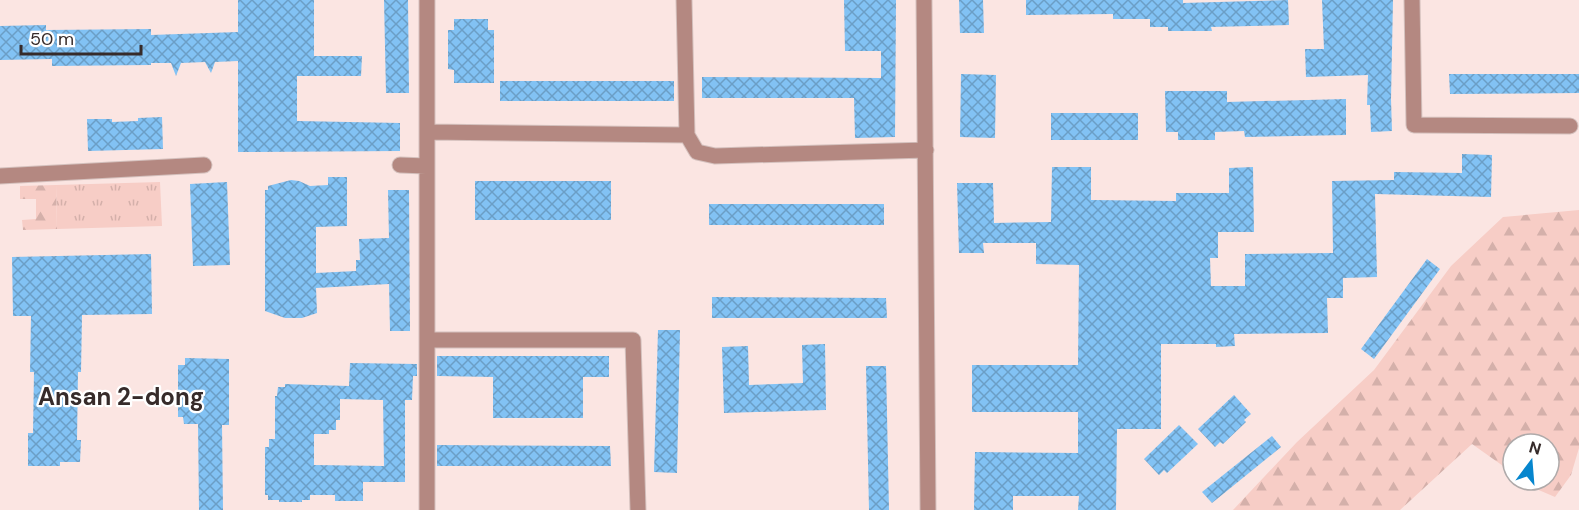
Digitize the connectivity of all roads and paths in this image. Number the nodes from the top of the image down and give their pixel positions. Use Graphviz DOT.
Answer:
graph roads {
  1 [pos="427,0"];
  2 [pos="684,0"];
  3 [pos="924,0"];
  4 [pos="1412,0"];
  5 [pos="1569,126"];
  6 [pos="427,132"];
  7 [pos="687,135"];
  8 [pos="926,150"];
  9 [pos="204,165"];
  10 [pos="400,165"];
  11 [pos="426,166"];
  12 [pos="0,176"];
  13 [pos="428,340"];
  14 [pos="427,510"];
  15 [pos="638,510"];
  16 [pos="928,510"];
  1 -- 6 [label="street"];
  2 -- 7 [label="street"];
  3 -- 8 [label="street"];
  4 -- 5 [label="street"];
  6 -- 7 [label="street"];
  6 -- 11 [label="street"];
  7 -- 8 [label="street"];
  8 -- 16 [label="street"];
  9 -- 12 [label="street"];
  10 -- 11 [label="street"];
  11 -- 13 [label="street"];
  13 -- 14 [label="street"];
  13 -- 15 [label="street"];
}
